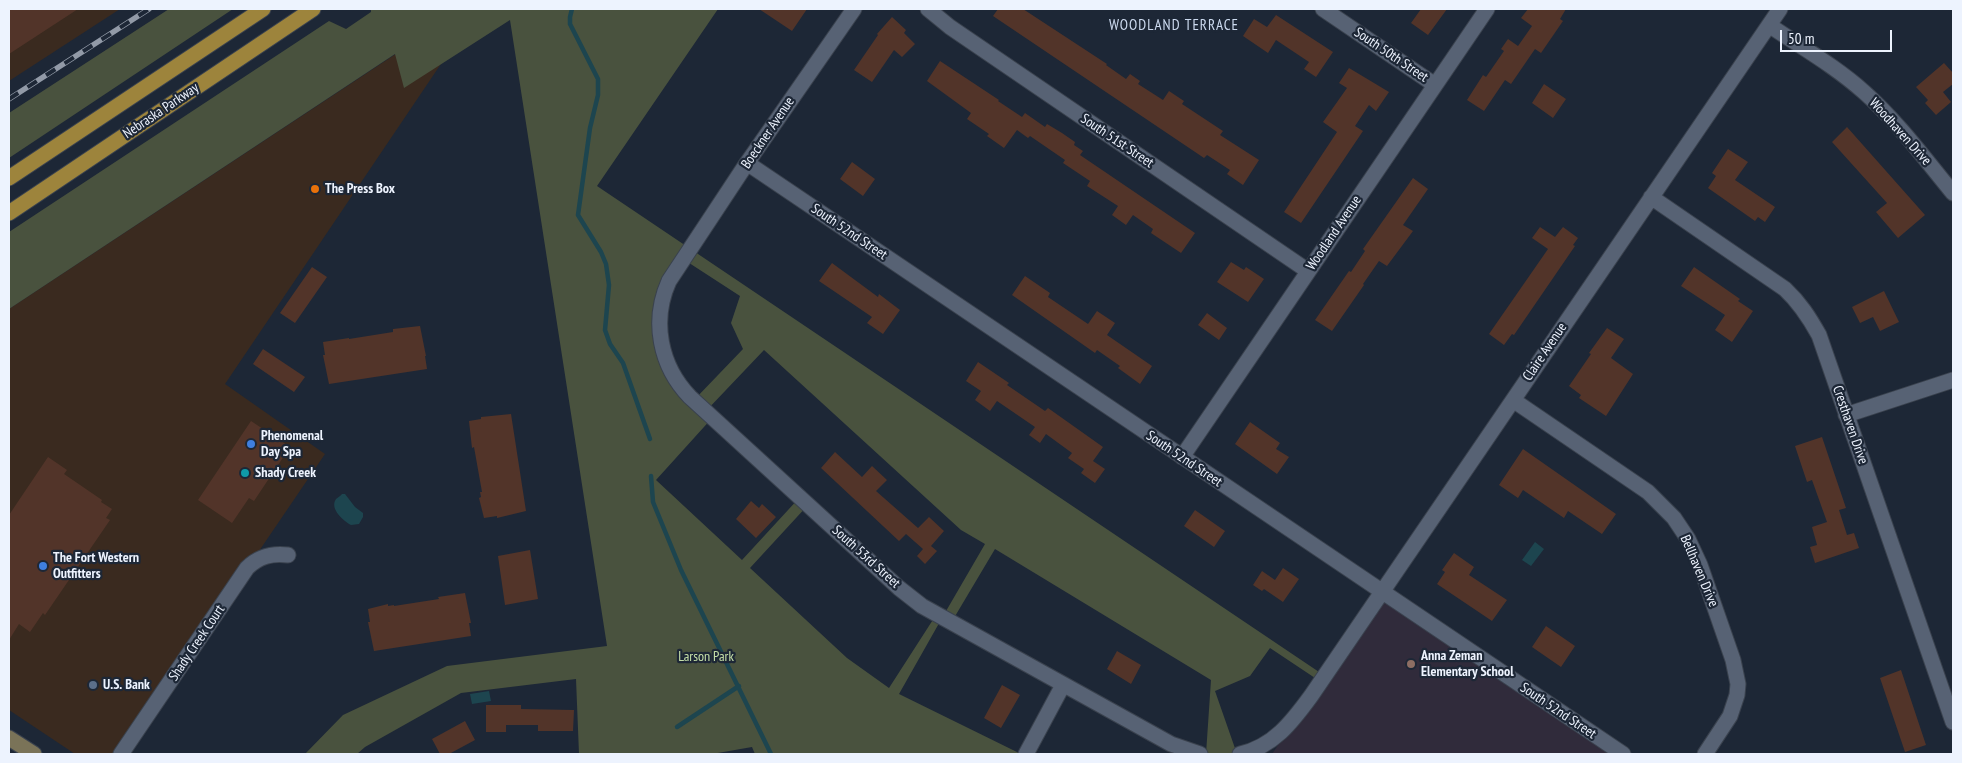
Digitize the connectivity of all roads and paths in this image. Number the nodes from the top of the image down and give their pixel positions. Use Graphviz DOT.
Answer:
graph roads {
  1 [pos="264,9"];
  2 [pos="313,9"];
  3 [pos="854,9"];
  4 [pos="928,9"];
  5 [pos="1323,9"];
  6 [pos="1487,9"];
  7 [pos="1780,9"];
  8 [pos="1769,25"];
  9 [pos="1435,85"];
  10 [pos="747,163"];
  11 [pos="9,178"];
  12 [pos="1953,193"];
  13 [pos="1651,197"];
  14 [pos="9,213"];
  15 [pos="682,258"];
  16 [pos="1308,271"];
  17 [pos="1953,380"];
  18 [pos="1513,400"];
  19 [pos="1846,414"];
  20 [pos="1182,457"];
  21 [pos="288,554"];
  22 [pos="1382,593"];
  23 [pos="1064,686"];
  24 [pos="1953,722"];
  25 [pos="9,738"];
  26 [pos="34,754"];
  27 [pos="121,754"];
  28 [pos="1026,754"];
  29 [pos="1200,754"];
  30 [pos="1240,754"];
  31 [pos="1623,754"];
  32 [pos="1705,754"];
  1 -- 11 [label="main road, Nebraska Parkway"];
  2 -- 14 [label="main road, Nebraska Parkway"];
  3 -- 10 [label="street, Boeckner Avenue"];
  4 -- 16 [label="street, South 51st Street"];
  5 -- 9 [label="street, South 50th Street"];
  6 -- 9 [label="street, Woodland Avenue"];
  7 -- 8 [label="street, Claire Avenue"];
  8 -- 12 [label="street, Woodhaven Drive"];
  8 -- 13 [label="street, Claire Avenue"];
  9 -- 16 [label="street, Woodland Avenue"];
  10 -- 15 [label="street, Boeckner Avenue"];
  10 -- 20 [label="street, South 52nd Street"];
  13 -- 18 [label="street, Claire Avenue"];
  13 -- 19 [label="street, Cresthaven Drive"];
  15 -- 23 [label="street, South 53rd Street"];
  16 -- 20 [label="street, Woodland Avenue"];
  17 -- 19 [label="street"];
  18 -- 22 [label="street, Claire Avenue"];
  18 -- 32 [label="street, Bellhaven Drive"];
  19 -- 24 [label="street, Cresthaven Drive"];
  20 -- 22 [label="street, South 52nd Street"];
  21 -- 27 [label="street, Shady Creek Court"];
  22 -- 30 [label="street, Claire Avenue"];
  22 -- 31 [label="street, South 52nd Street"];
  23 -- 28 [label="street"];
  23 -- 29 [label="street, South 53rd Street"];
  25 -- 26 [label="main road"];
}
